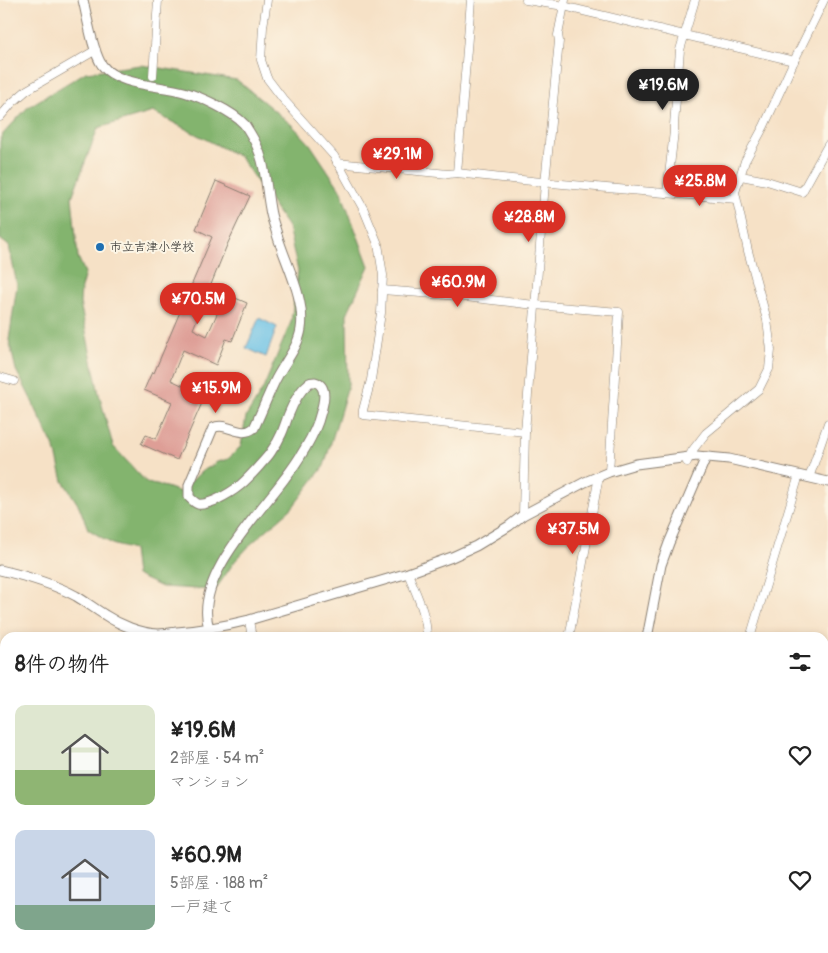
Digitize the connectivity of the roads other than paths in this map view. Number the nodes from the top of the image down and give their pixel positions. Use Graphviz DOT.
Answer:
graph roads {
  1 [pos="83,0"];
  2 [pos="158,0"];
  3 [pos="267,0"];
  4 [pos="471,0"];
  5 [pos="526,0"];
  6 [pos="695,0"];
  7 [pos="824,0"];
  8 [pos="564,3"];
  9 [pos="684,34"];
  10 [pos="96,50"];
  11 [pos="794,61"];
  12 [pos="153,76"];
  13 [pos="0,117"];
  14 [pos="828,146"];
  15 [pos="337,163"];
  16 [pos="457,173"];
  17 [pos="741,176"];
  18 [pos="545,183"];
  19 [pos="667,193"];
  20 [pos="736,199"];
  21 [pos="382,290"];
  22 [pos="535,305"];
  23 [pos="0,377"];
  24 [pos="14,381"];
  25 [pos="828,423"];
  26 [pos="525,432"];
  27 [pos="706,457"];
  28 [pos="688,460"];
  29 [pos="609,472"];
  30 [pos="799,475"];
  31 [pos="599,476"];
  32 [pos="809,478"];
  33 [pos="828,482"];
  34 [pos="523,515"];
  35 [pos="0,570"];
  36 [pos="408,573"];
  37 [pos="249,620"];
  38 [pos="209,628"];
  39 [pos="142,632"];
  40 [pos="175,632"];
  41 [pos="251,632"];
  42 [pos="427,632"];
  43 [pos="570,632"];
  44 [pos="648,632"];
  45 [pos="752,632"];
  1 -- 10 [label="street"];
  2 -- 12 [label="street"];
  3 -- 15 [label="street"];
  4 -- 16 [label="street"];
  5 -- 8 [label="street"];
  6 -- 9 [label="street"];
  7 -- 11 [label="street"];
  8 -- 9 [label="street"];
  8 -- 18 [label="street"];
  9 -- 11 [label="street"];
  9 -- 19 [label="street"];
  10 -- 13 [label="street"];
  10 -- 38 [label="street"];
  11 -- 17 [label="street"];
  14 -- 17 [label="street"];
  15 -- 16 [label="street"];
  15 -- 21 [label="street"];
  16 -- 18 [label="street"];
  17 -- 20 [label="street"];
  18 -- 19 [label="street"];
  18 -- 22 [label="street"];
  19 -- 20 [label="street"];
  20 -- 28 [label="street"];
  21 -- 22 [label="street"];
  21 -- 26 [label="street"];
  22 -- 26 [label="street"];
  22 -- 29 [label="street"];
  23 -- 24 [label="street"];
  25 -- 32 [label="street"];
  26 -- 34 [label="street"];
  27 -- 28 [label="street"];
  27 -- 30 [label="street"];
  27 -- 44 [label="street"];
  28 -- 29 [label="street"];
  29 -- 31 [label="street"];
  30 -- 32 [label="street"];
  30 -- 45 [label="street"];
  31 -- 34 [label="street"];
  31 -- 43 [label="street"];
  32 -- 33 [label="street"];
  34 -- 36 [label="street"];
  35 -- 39 [label="street"];
  36 -- 37 [label="street"];
  36 -- 42 [label="street"];
  37 -- 38 [label="street"];
  37 -- 41 [label="street"];
  38 -- 40 [label="street"];
}
